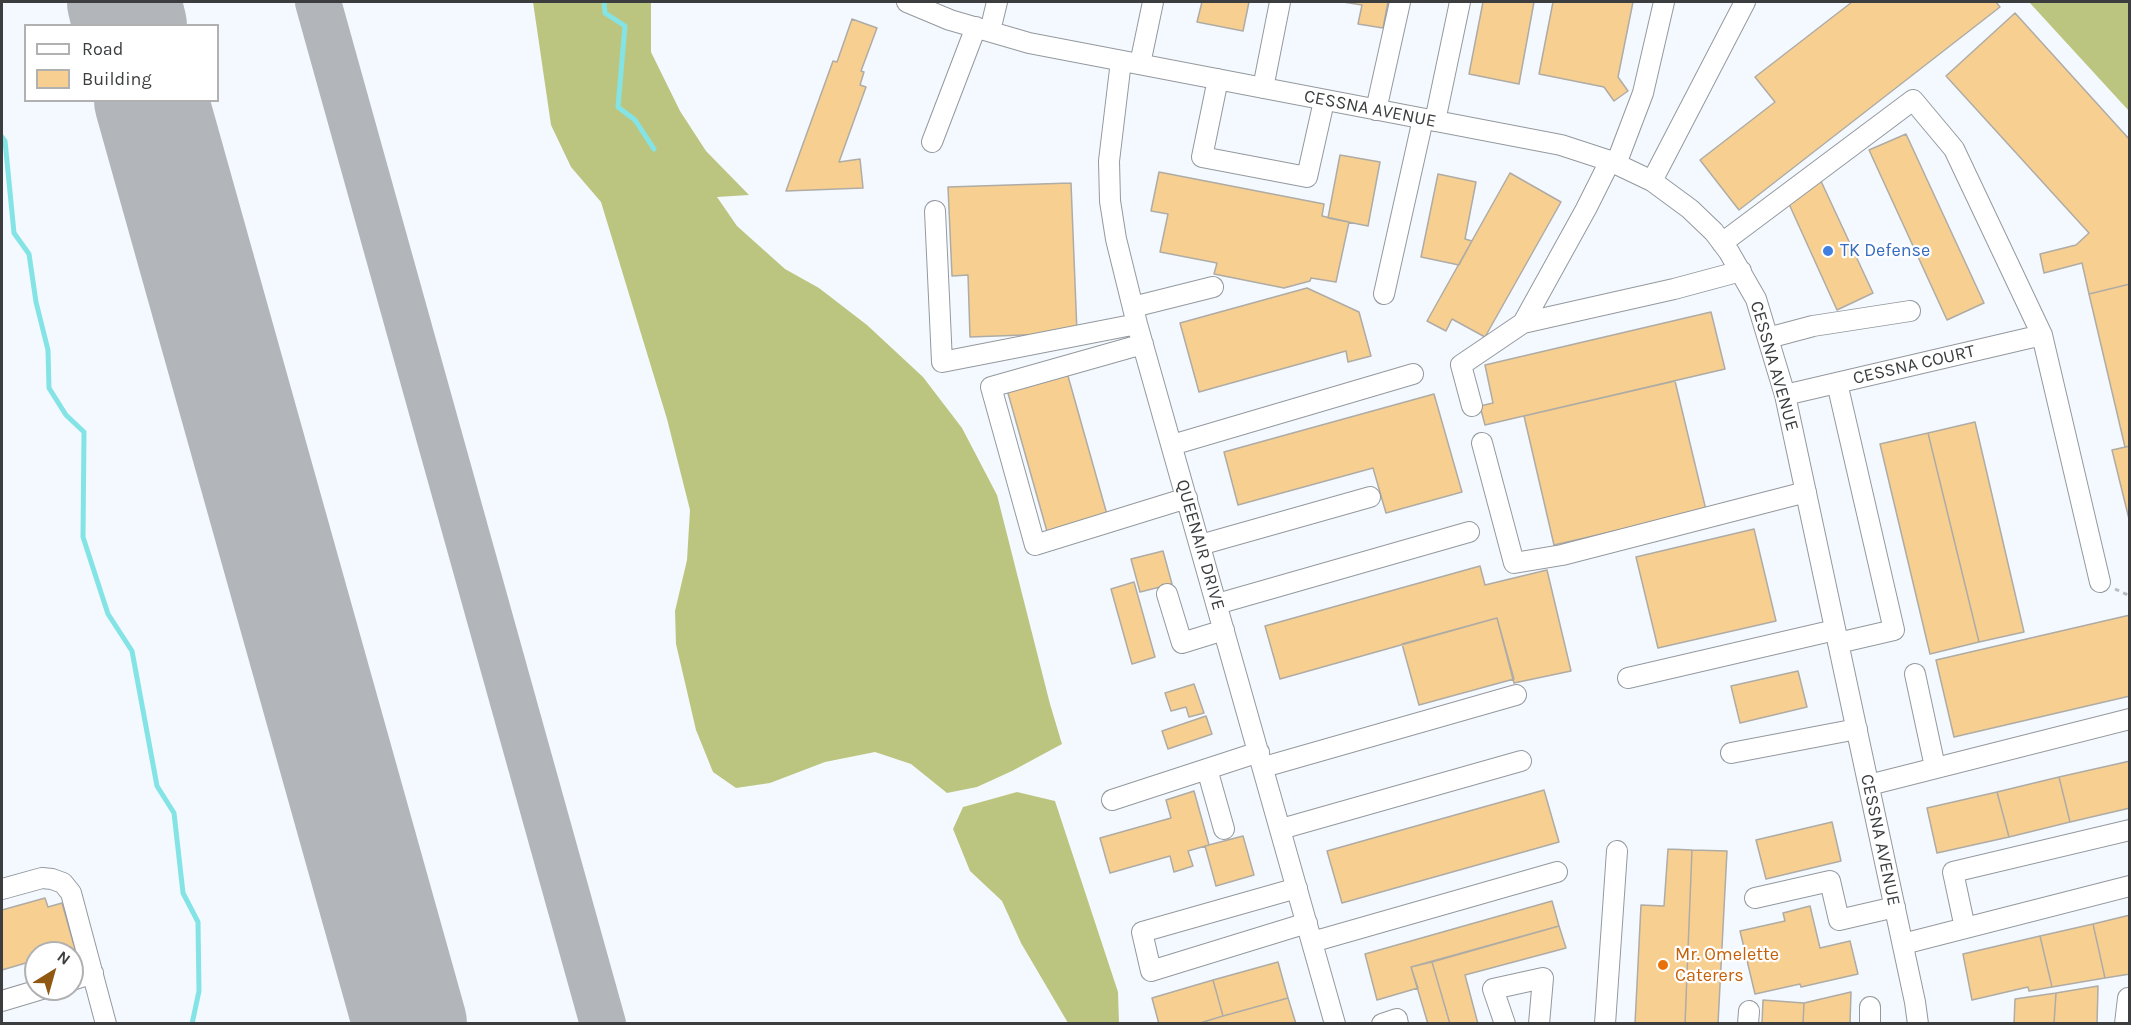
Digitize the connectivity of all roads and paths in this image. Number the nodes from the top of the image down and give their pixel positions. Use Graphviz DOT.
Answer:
graph roads {
  1 [pos="908,2"];
  2 [pos="998,2"];
  3 [pos="1154,2"];
  4 [pos="1280,2"];
  5 [pos="1400,2"];
  6 [pos="1460,2"];
  7 [pos="1664,2"];
  8 [pos="1746,5"];
  9 [pos="983,29"];
  10 [pos="1121,61"];
  11 [pos="1140,64"];
  12 [pos="1218,79"];
  13 [pos="1263,88"];
  14 [pos="1324,100"];
  15 [pos="1377,110"];
  16 [pos="1429,120"];
  17 [pos="932,142"];
  18 [pos="1613,162"];
  19 [pos="1652,181"];
  20 [pos="935,211"];
  21 [pos="1722,243"];
  22 [pos="1741,272"];
  23 [pos="1212,287"];
  24 [pos="1384,294"];
  25 [pos="1910,311"];
  26 [pos="1135,315"];
  27 [pos="1523,322"];
  28 [pos="2042,335"];
  29 [pos="1768,338"];
  30 [pos="1143,344"];
  31 [pos="1413,374"];
  32 [pos="1837,383"];
  33 [pos="1785,395"];
  34 [pos="1472,406"];
  35 [pos="1482,443"];
  36 [pos="1172,445"];
  37 [pos="1806,492"];
  38 [pos="1370,496"];
  39 [pos="1187,498"];
  40 [pos="1469,532"];
  41 [pos="1200,545"];
  42 [pos="2100,582"];
  43 [pos="1167,594"];
  44 [pos="1217,604"];
  45 [pos="1224,630"];
  46 [pos="1837,636"];
  47 [pos="1915,674"];
  48 [pos="1628,678"];
  49 [pos="1516,694"];
  50 [pos="2130,719"];
  51 [pos="1857,729"];
  52 [pos="1731,753"];
  53 [pos="1261,759"];
  54 [pos="1521,761"];
  55 [pos="1935,767"];
  56 [pos="1207,769"];
  57 [pos="1869,785"];
  58 [pos="1112,800"];
  59 [pos="1224,829"];
  60 [pos="1281,829"];
  61 [pos="2130,830"];
  62 [pos="1617,851"];
  63 [pos="1557,872"];
  64 [pos="2130,886"];
  65 [pos="1297,888"];
  66 [pos="2,889"];
  67 [pos="1755,898"];
  68 [pos="1895,907"];
  69 [pos="1965,928"];
  70 [pos="1310,932"];
  71 [pos="1903,944"];
  72 [pos="93,974"];
  73 [pos="84,977"];
  74 [pos="24,994"];
  75 [pos="2128,998"];
  76 [pos="2,1001"];
  77 [pos="105,1023"];
  78 [pos="1335,1023"];
  79 [pos="1382,1023"];
  80 [pos="1398,1023"];
  81 [pos="1505,1023"];
  82 [pos="1539,1023"];
  83 [pos="1605,1023"];
  84 [pos="1918,1023"];
  85 [pos="2125,1023"];
  1 -- 9 [label="street, CESSNA AVENUE"];
  2 -- 9 [label="street"];
  3 -- 11 [label="street"];
  4 -- 13 [label="street"];
  5 -- 15 [label="street"];
  6 -- 16 [label="street"];
  7 -- 18 [label="street"];
  8 -- 19 [label="street"];
  9 -- 10 [label="street, CESSNA AVENUE"];
  9 -- 17 [label="street"];
  10 -- 11 [label="street, CESSNA AVENUE"];
  10 -- 26 [label="street, QUEENAIR DRIVE"];
  11 -- 12 [label="street, CESSNA AVENUE"];
  12 -- 13 [label="street, CESSNA AVENUE"];
  12 -- 14 [label="street"];
  13 -- 14 [label="street, CESSNA AVENUE"];
  14 -- 15 [label="street, CESSNA AVENUE"];
  15 -- 16 [label="street, CESSNA AVENUE"];
  16 -- 18 [label="street, CESSNA AVENUE"];
  16 -- 24 [label="street"];
  18 -- 19 [label="street, CESSNA AVENUE"];
  18 -- 27 [label="street"];
  19 -- 21 [label="street, CESSNA AVENUE"];
  20 -- 26 [label="street"];
  21 -- 22 [label="street, CESSNA AVENUE"];
  21 -- 28 [label="street"];
  22 -- 27 [label="street"];
  22 -- 29 [label="street, CESSNA AVENUE"];
  23 -- 26 [label="street"];
  25 -- 29 [label="street"];
  26 -- 30 [label="street, QUEENAIR DRIVE"];
  27 -- 34 [label="street"];
  28 -- 32 [label="street, CESSNA COURT"];
  28 -- 42 [label="street"];
  29 -- 33 [label="street, CESSNA AVENUE"];
  30 -- 36 [label="street, QUEENAIR DRIVE"];
  30 -- 39 [label="street"];
  31 -- 36 [label="street"];
  32 -- 33 [label="street, CESSNA COURT"];
  32 -- 46 [label="street"];
  33 -- 37 [label="street, CESSNA AVENUE"];
  35 -- 37 [label="street"];
  36 -- 39 [label="street, QUEENAIR DRIVE"];
  37 -- 46 [label="street, CESSNA AVENUE"];
  38 -- 41 [label="street"];
  39 -- 41 [label="street, QUEENAIR DRIVE"];
  40 -- 44 [label="street"];
  41 -- 44 [label="street, QUEENAIR DRIVE"];
  43 -- 45 [label="street"];
  44 -- 45 [label="street, QUEENAIR DRIVE"];
  45 -- 53 [label="street, QUEENAIR DRIVE"];
  46 -- 48 [label="street"];
  46 -- 51 [label="street, CESSNA AVENUE"];
  47 -- 55 [label="street"];
  49 -- 53 [label="street"];
  50 -- 55 [label="street"];
  51 -- 52 [label="street"];
  51 -- 57 [label="street, CESSNA AVENUE"];
  53 -- 56 [label="street"];
  53 -- 60 [label="street, QUEENAIR DRIVE"];
  54 -- 60 [label="street"];
  55 -- 57 [label="street"];
  56 -- 58 [label="street"];
  56 -- 59 [label="street"];
  57 -- 68 [label="street, CESSNA AVENUE"];
  60 -- 65 [label="street, QUEENAIR DRIVE"];
  61 -- 69 [label="street"];
  62 -- 83 [label="street"];
  63 -- 70 [label="street"];
  64 -- 69 [label="street"];
  65 -- 70 [label="street, QUEENAIR DRIVE"];
  65 -- 70 [label="street"];
  66 -- 72 [label="street"];
  67 -- 68 [label="street"];
  68 -- 71 [label="street, CESSNA AVENUE"];
  69 -- 71 [label="street"];
  70 -- 78 [label="street, QUEENAIR DRIVE"];
  71 -- 84 [label="street, CESSNA AVENUE"];
  72 -- 73 [label="street"];
  72 -- 77 [label="street"];
  74 -- 76 [label="street"];
  75 -- 85 [label="street"];
  79 -- 80 [label="street"];
  81 -- 82 [label="street"];
}
